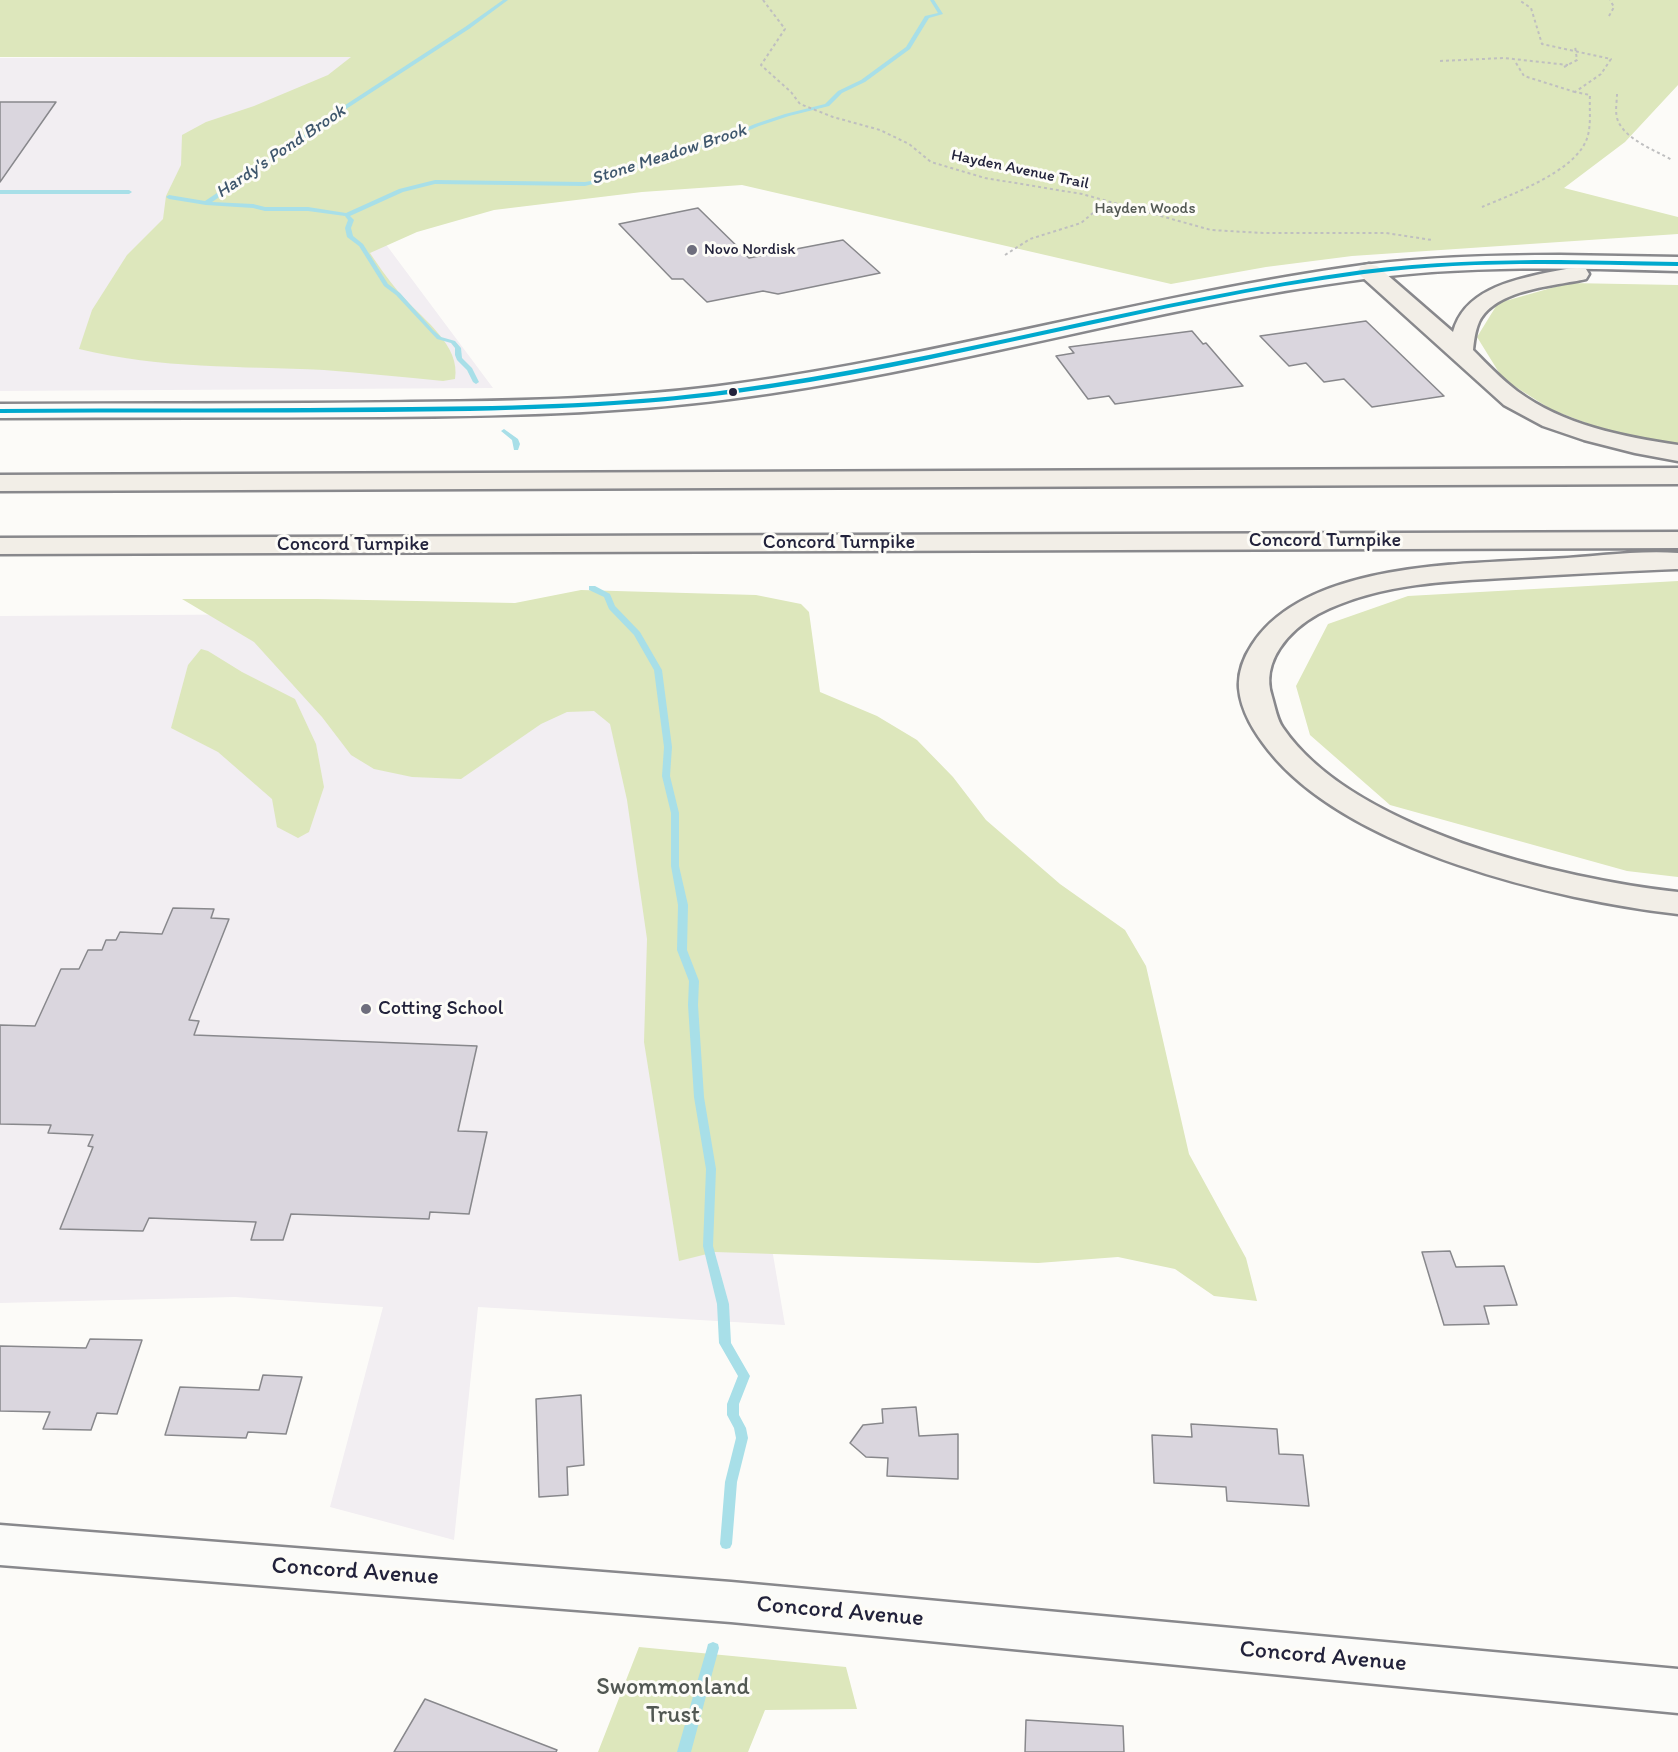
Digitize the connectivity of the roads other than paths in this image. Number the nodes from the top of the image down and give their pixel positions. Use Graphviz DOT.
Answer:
graph roads {
  1 [pos="1678,264"];
  2 [pos="1578,274"];
  3 [pos="1374,276"];
  4 [pos="1678,277"];
  5 [pos="1461,351"];
  6 [pos="0,411"];
  7 [pos="1678,453"];
  8 [pos="1678,476"];
  9 [pos="0,483"];
  10 [pos="1678,540"];
  11 [pos="0,546"];
  12 [pos="1678,561"];
  13 [pos="1678,903"];
  14 [pos="0,1545"];
  15 [pos="1678,1691"];
  1 -- 3 [label="street"];
  2 -- 3 [label="street"];
  2 -- 4 [label="street"];
  2 -- 5 [label="highway"];
  3 -- 5 [label="highway"];
  3 -- 6 [label="street"];
  5 -- 7 [label="highway"];
  8 -- 9 [label="highway"];
  10 -- 11 [label="highway, Concord Turnpike"];
  12 -- 13 [label="highway"];
  14 -- 15 [label="street, Concord Avenue"];
}
